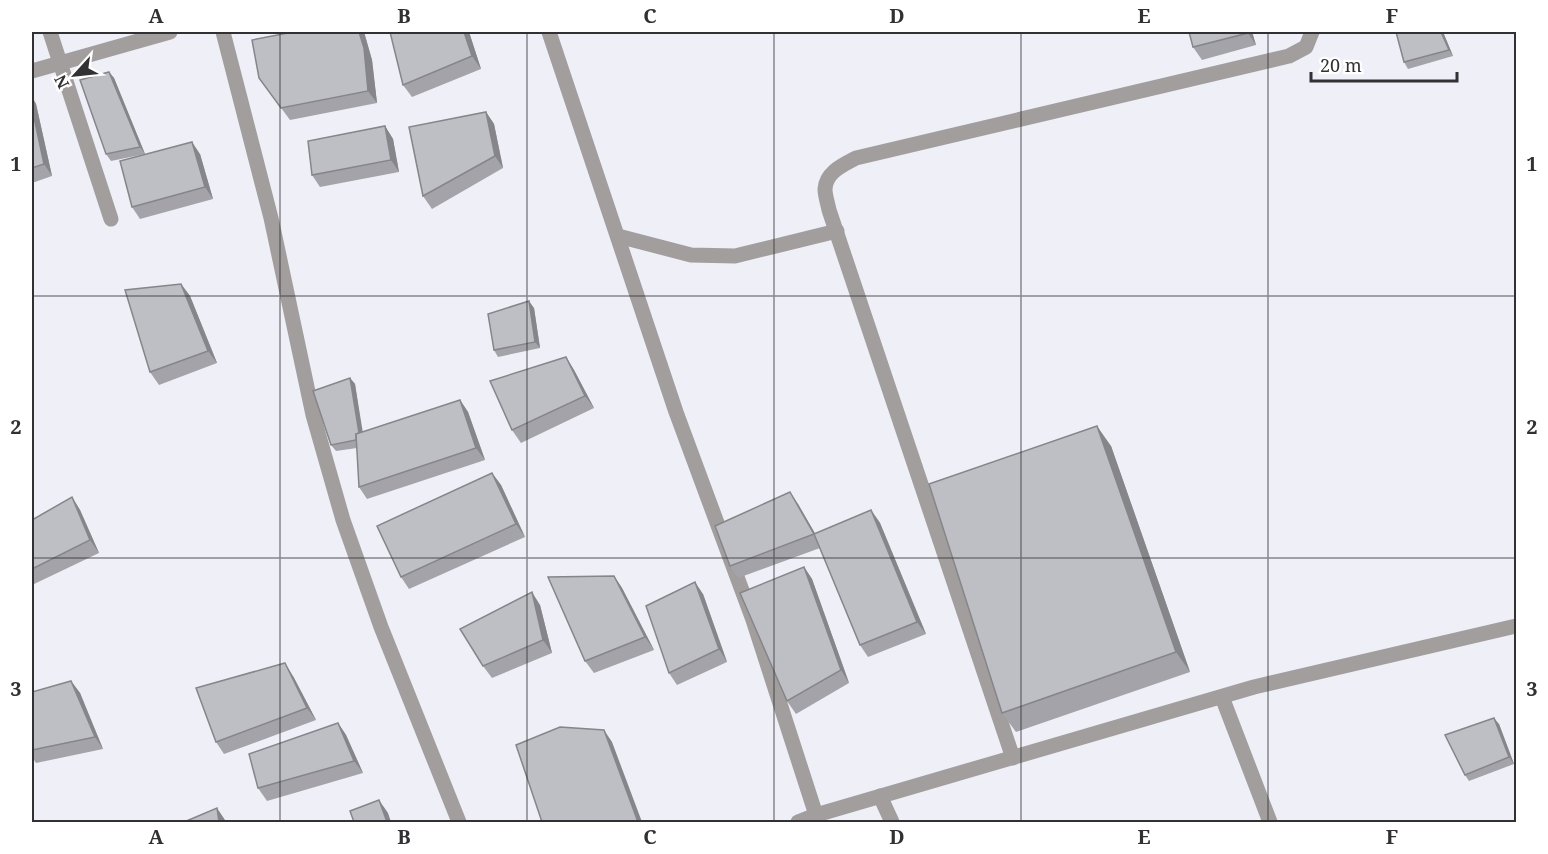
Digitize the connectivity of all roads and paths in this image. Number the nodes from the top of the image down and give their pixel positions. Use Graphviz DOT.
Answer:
graph roads {
  1 [pos="50,32"];
  2 [pos="170,32"];
  3 [pos="223,32"];
  4 [pos="549,32"];
  5 [pos="1312,32"];
  6 [pos="61,63"];
  7 [pos="32,71"];
  8 [pos="111,219"];
  9 [pos="837,231"];
  10 [pos="618,236"];
  11 [pos="1516,626"];
  12 [pos="1222,696"];
  13 [pos="1013,758"];
  14 [pos="880,796"];
  15 [pos="816,815"];
  16 [pos="459,822"];
  17 [pos="798,822"];
  18 [pos="892,822"];
  19 [pos="1270,822"];
  1 -- 6 [label="street"];
  2 -- 6 [label="street"];
  3 -- 16 [label="street"];
  4 -- 10 [label="street"];
  5 -- 9 [label="street"];
  6 -- 7 [label="street"];
  6 -- 8 [label="street"];
  9 -- 10 [label="street"];
  9 -- 13 [label="street"];
  10 -- 15 [label="street"];
  11 -- 12 [label="street"];
  12 -- 13 [label="street"];
  12 -- 19 [label="street"];
  13 -- 14 [label="street"];
  14 -- 15 [label="street"];
  14 -- 18 [label="street"];
  15 -- 17 [label="street"];
}
